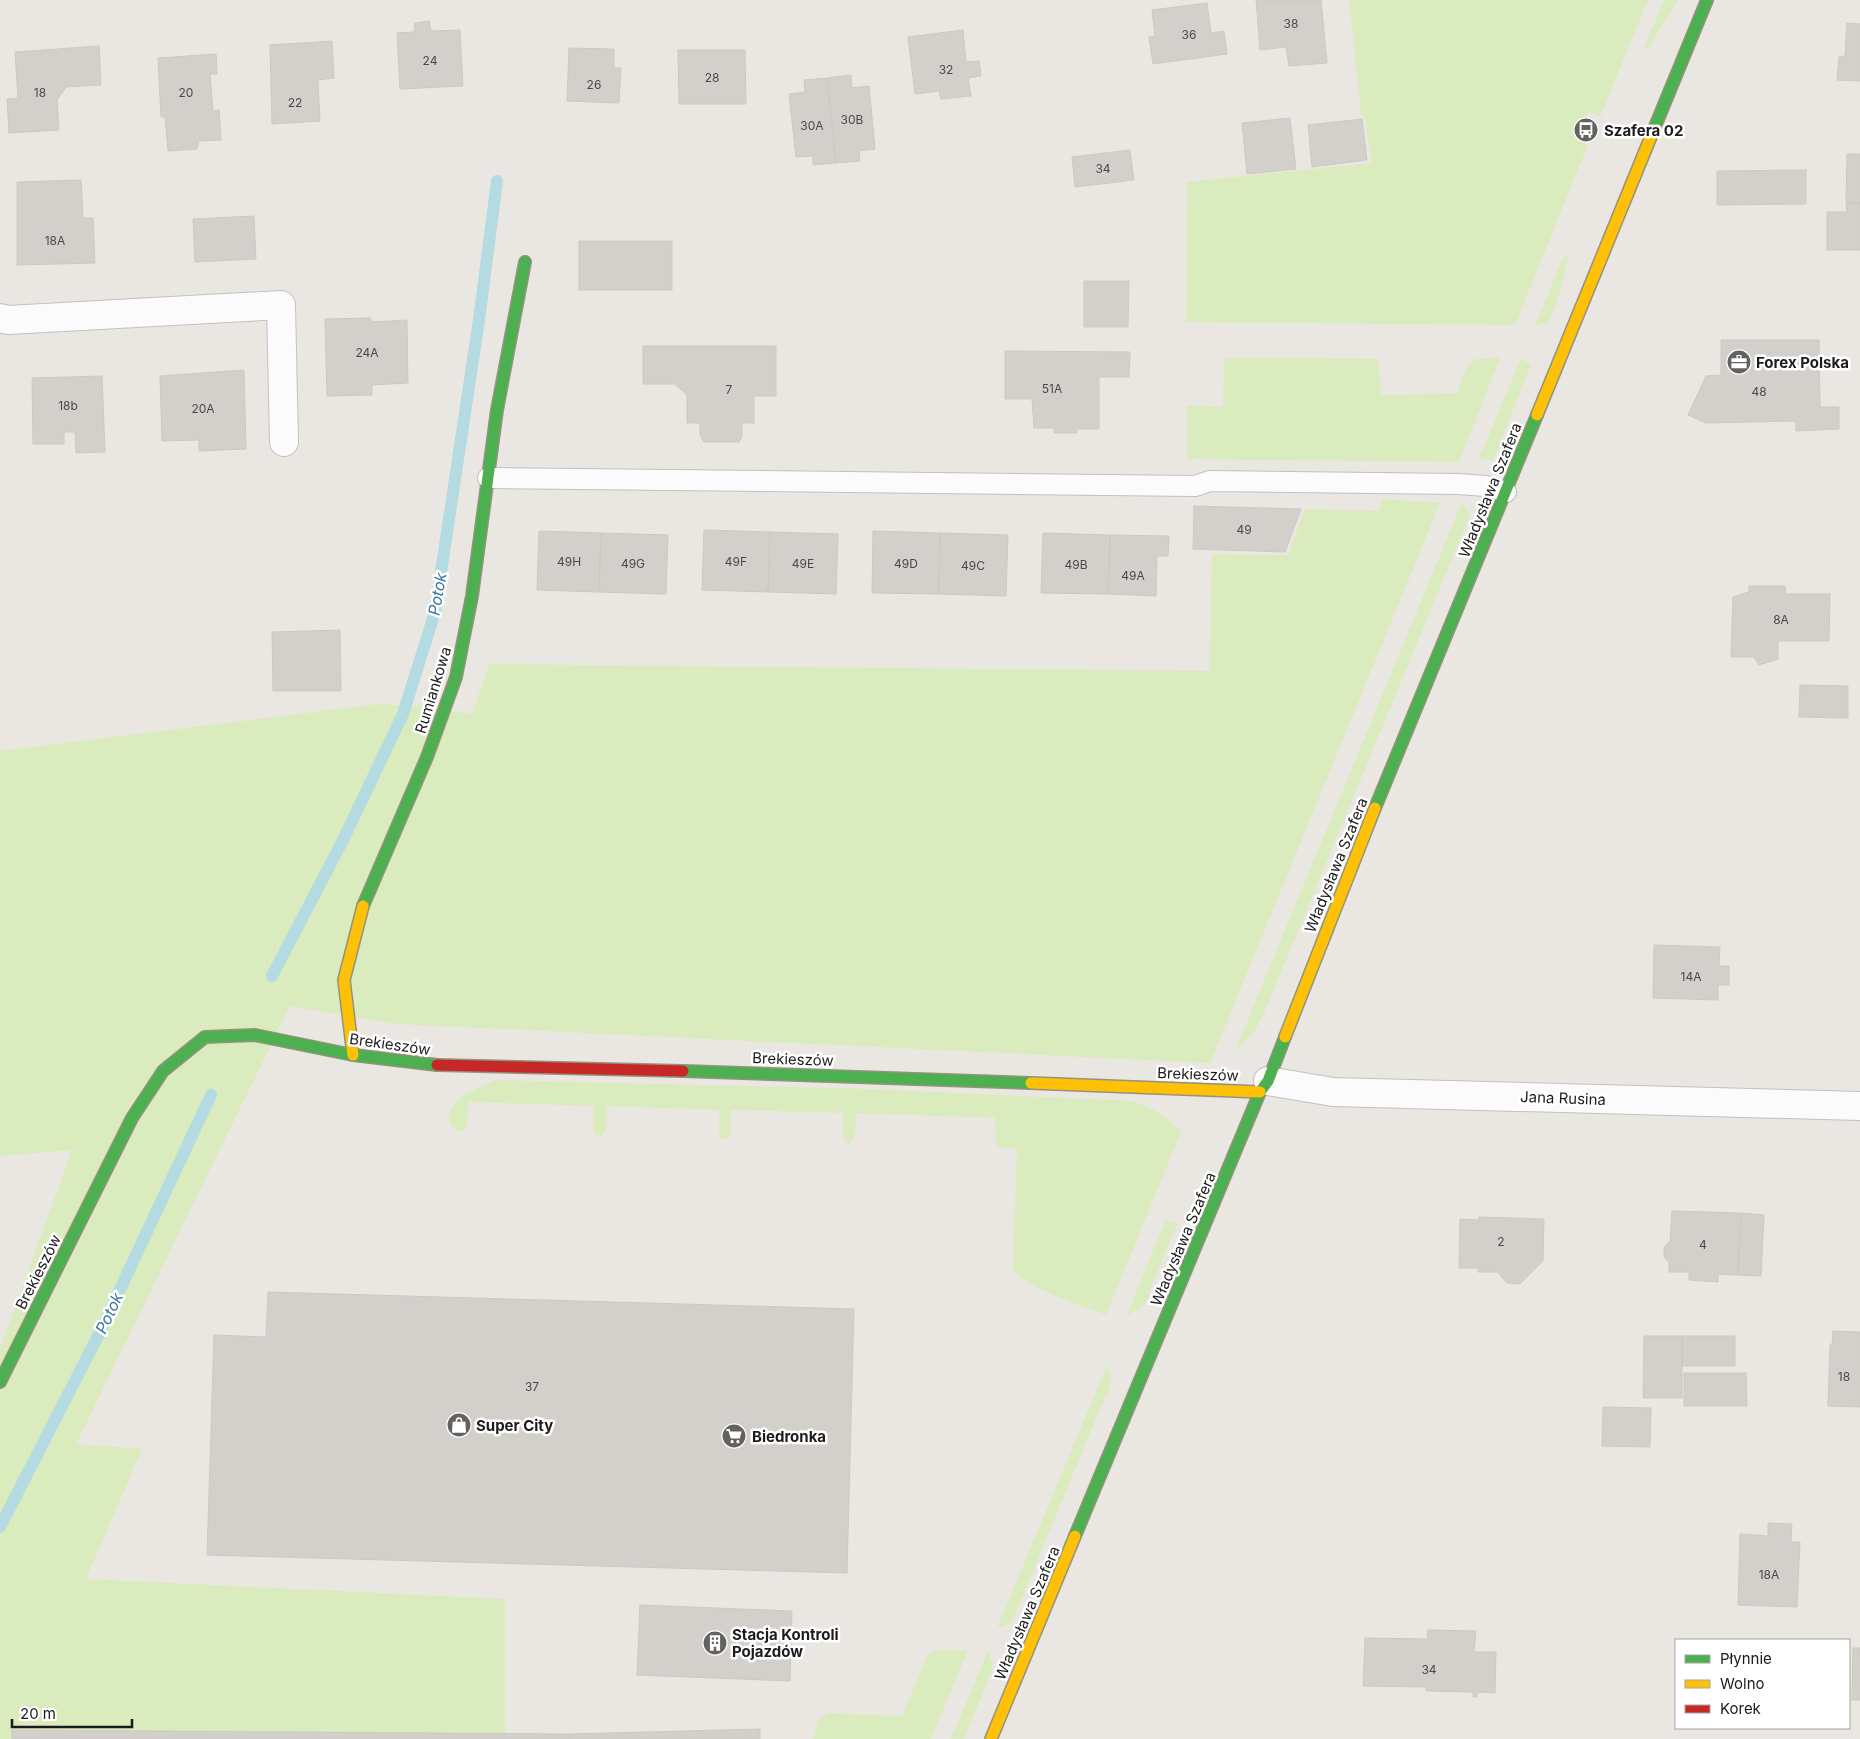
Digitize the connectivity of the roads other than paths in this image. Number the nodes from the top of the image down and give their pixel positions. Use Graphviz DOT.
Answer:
graph roads {
  1 [pos="1707,0"];
  2 [pos="525,262"];
  3 [pos="0,318"];
  4 [pos="284,442"];
  5 [pos="488,478"];
  6 [pos="1506,492"];
  7 [pos="353,1055"];
  8 [pos="1264,1086"];
  9 [pos="1860,1106"];
  10 [pos="0,1382"];
  11 [pos="991,1739"];
  1 -- 6 [label="street, Władysława Szafera"];
  2 -- 5 [label="street, Rumiankowa"];
  3 -- 4 [label="street"];
  5 -- 6 [label="lane"];
  5 -- 7 [label="street, Rumiankowa"];
  6 -- 8 [label="street, Władysława Szafera"];
  7 -- 8 [label="street, Brekieszów"];
  7 -- 10 [label="street, Brekieszów"];
  8 -- 9 [label="street, Jana Rusina"];
  8 -- 11 [label="street, Władysława Szafera"];
}
